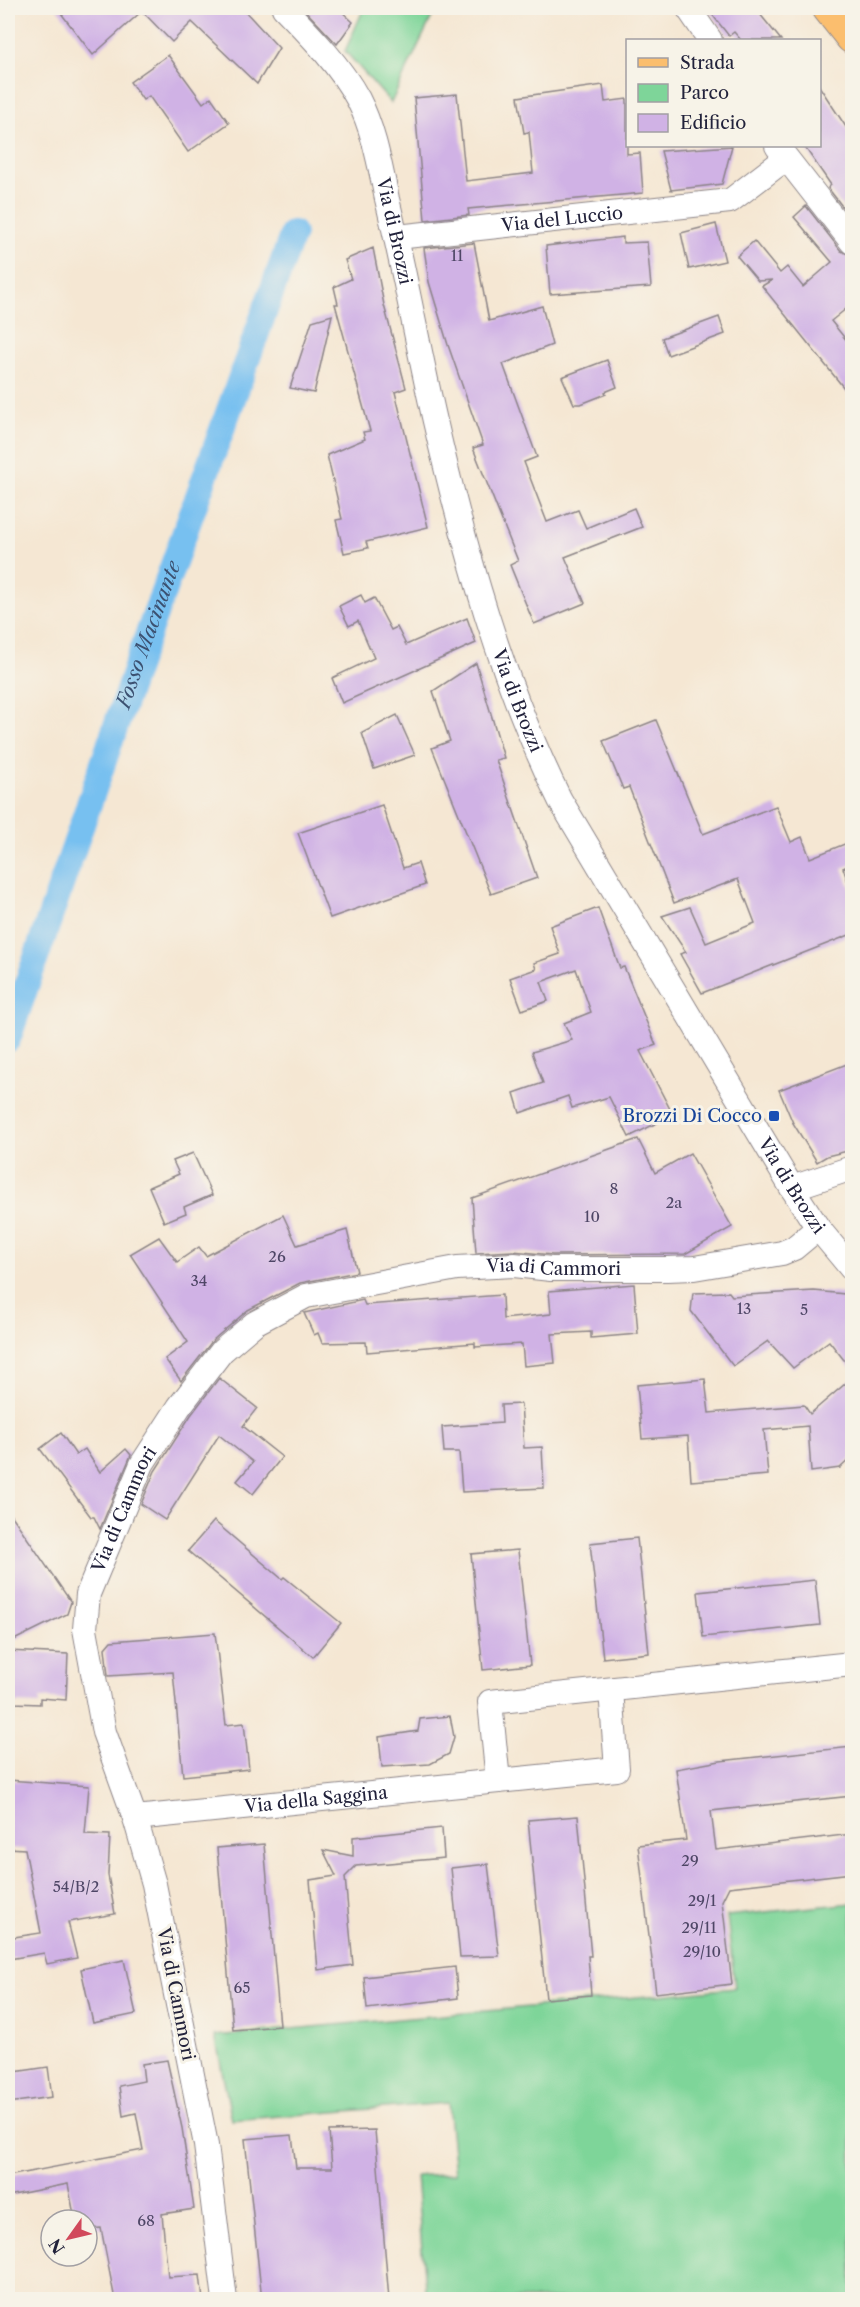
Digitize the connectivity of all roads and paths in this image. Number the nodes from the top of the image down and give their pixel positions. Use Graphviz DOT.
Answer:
graph roads {
  1 [pos="284,8"];
  2 [pos="688,8"];
  3 [pos="829,8"];
  4 [pos="852,37"];
  5 [pos="709,39"];
  6 [pos="781,152"];
  7 [pos="397,237"];
  8 [pos="852,242"];
  9 [pos="852,1168"];
  10 [pos="792,1188"];
  11 [pos="818,1228"];
  12 [pos="852,1269"];
  13 [pos="852,1664"];
  14 [pos="610,1690"];
  15 [pos="498,1781"];
  16 [pos="135,1818"];
  17 [pos="225,2300"];
  1 -- 7 [label="street, Via di Brozzi"];
  2 -- 5 [label="street"];
  3 -- 4 [label="main road"];
  6 -- 7 [label="street, Via del Luccio"];
  6 -- 8 [label="street"];
  7 -- 10 [label="street, Via di Brozzi"];
  9 -- 10 [label="street"];
  10 -- 11 [label="street, Via di Brozzi"];
  11 -- 12 [label="street, Via di Brozzi"];
  11 -- 16 [label="street, Via di Cammori"];
  13 -- 14 [label="street"];
  14 -- 15 [label="street, Via della Saggina"];
  14 -- 15 [label="street"];
  15 -- 16 [label="street, Via della Saggina"];
  16 -- 17 [label="street, Via di Cammori"];
}
